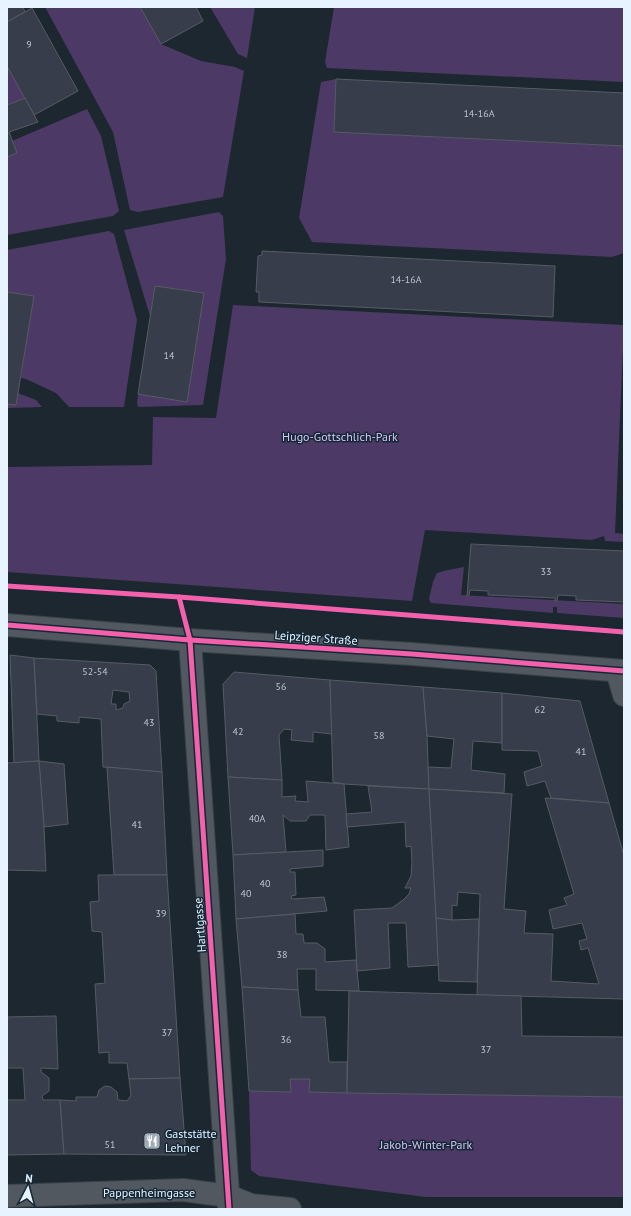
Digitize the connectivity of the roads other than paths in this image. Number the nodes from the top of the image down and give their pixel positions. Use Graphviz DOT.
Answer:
graph roads {
  1 [pos="7,625"];
  2 [pos="190,640"];
  3 [pos="621,671"];
  4 [pos="624,695"];
  5 [pos="7,1196"];
  6 [pos="229,1203"];
  7 [pos="290,1209"];
  1 -- 2 [label="street, Leipziger Straße"];
  2 -- 3 [label="street, Leipziger Straße"];
  2 -- 6 [label="street, Hartlgasse"];
  3 -- 4 [label="street"];
  5 -- 6 [label="street, Pappenheimgasse"];
  6 -- 7 [label="street, Pappenheimgasse"];
}
